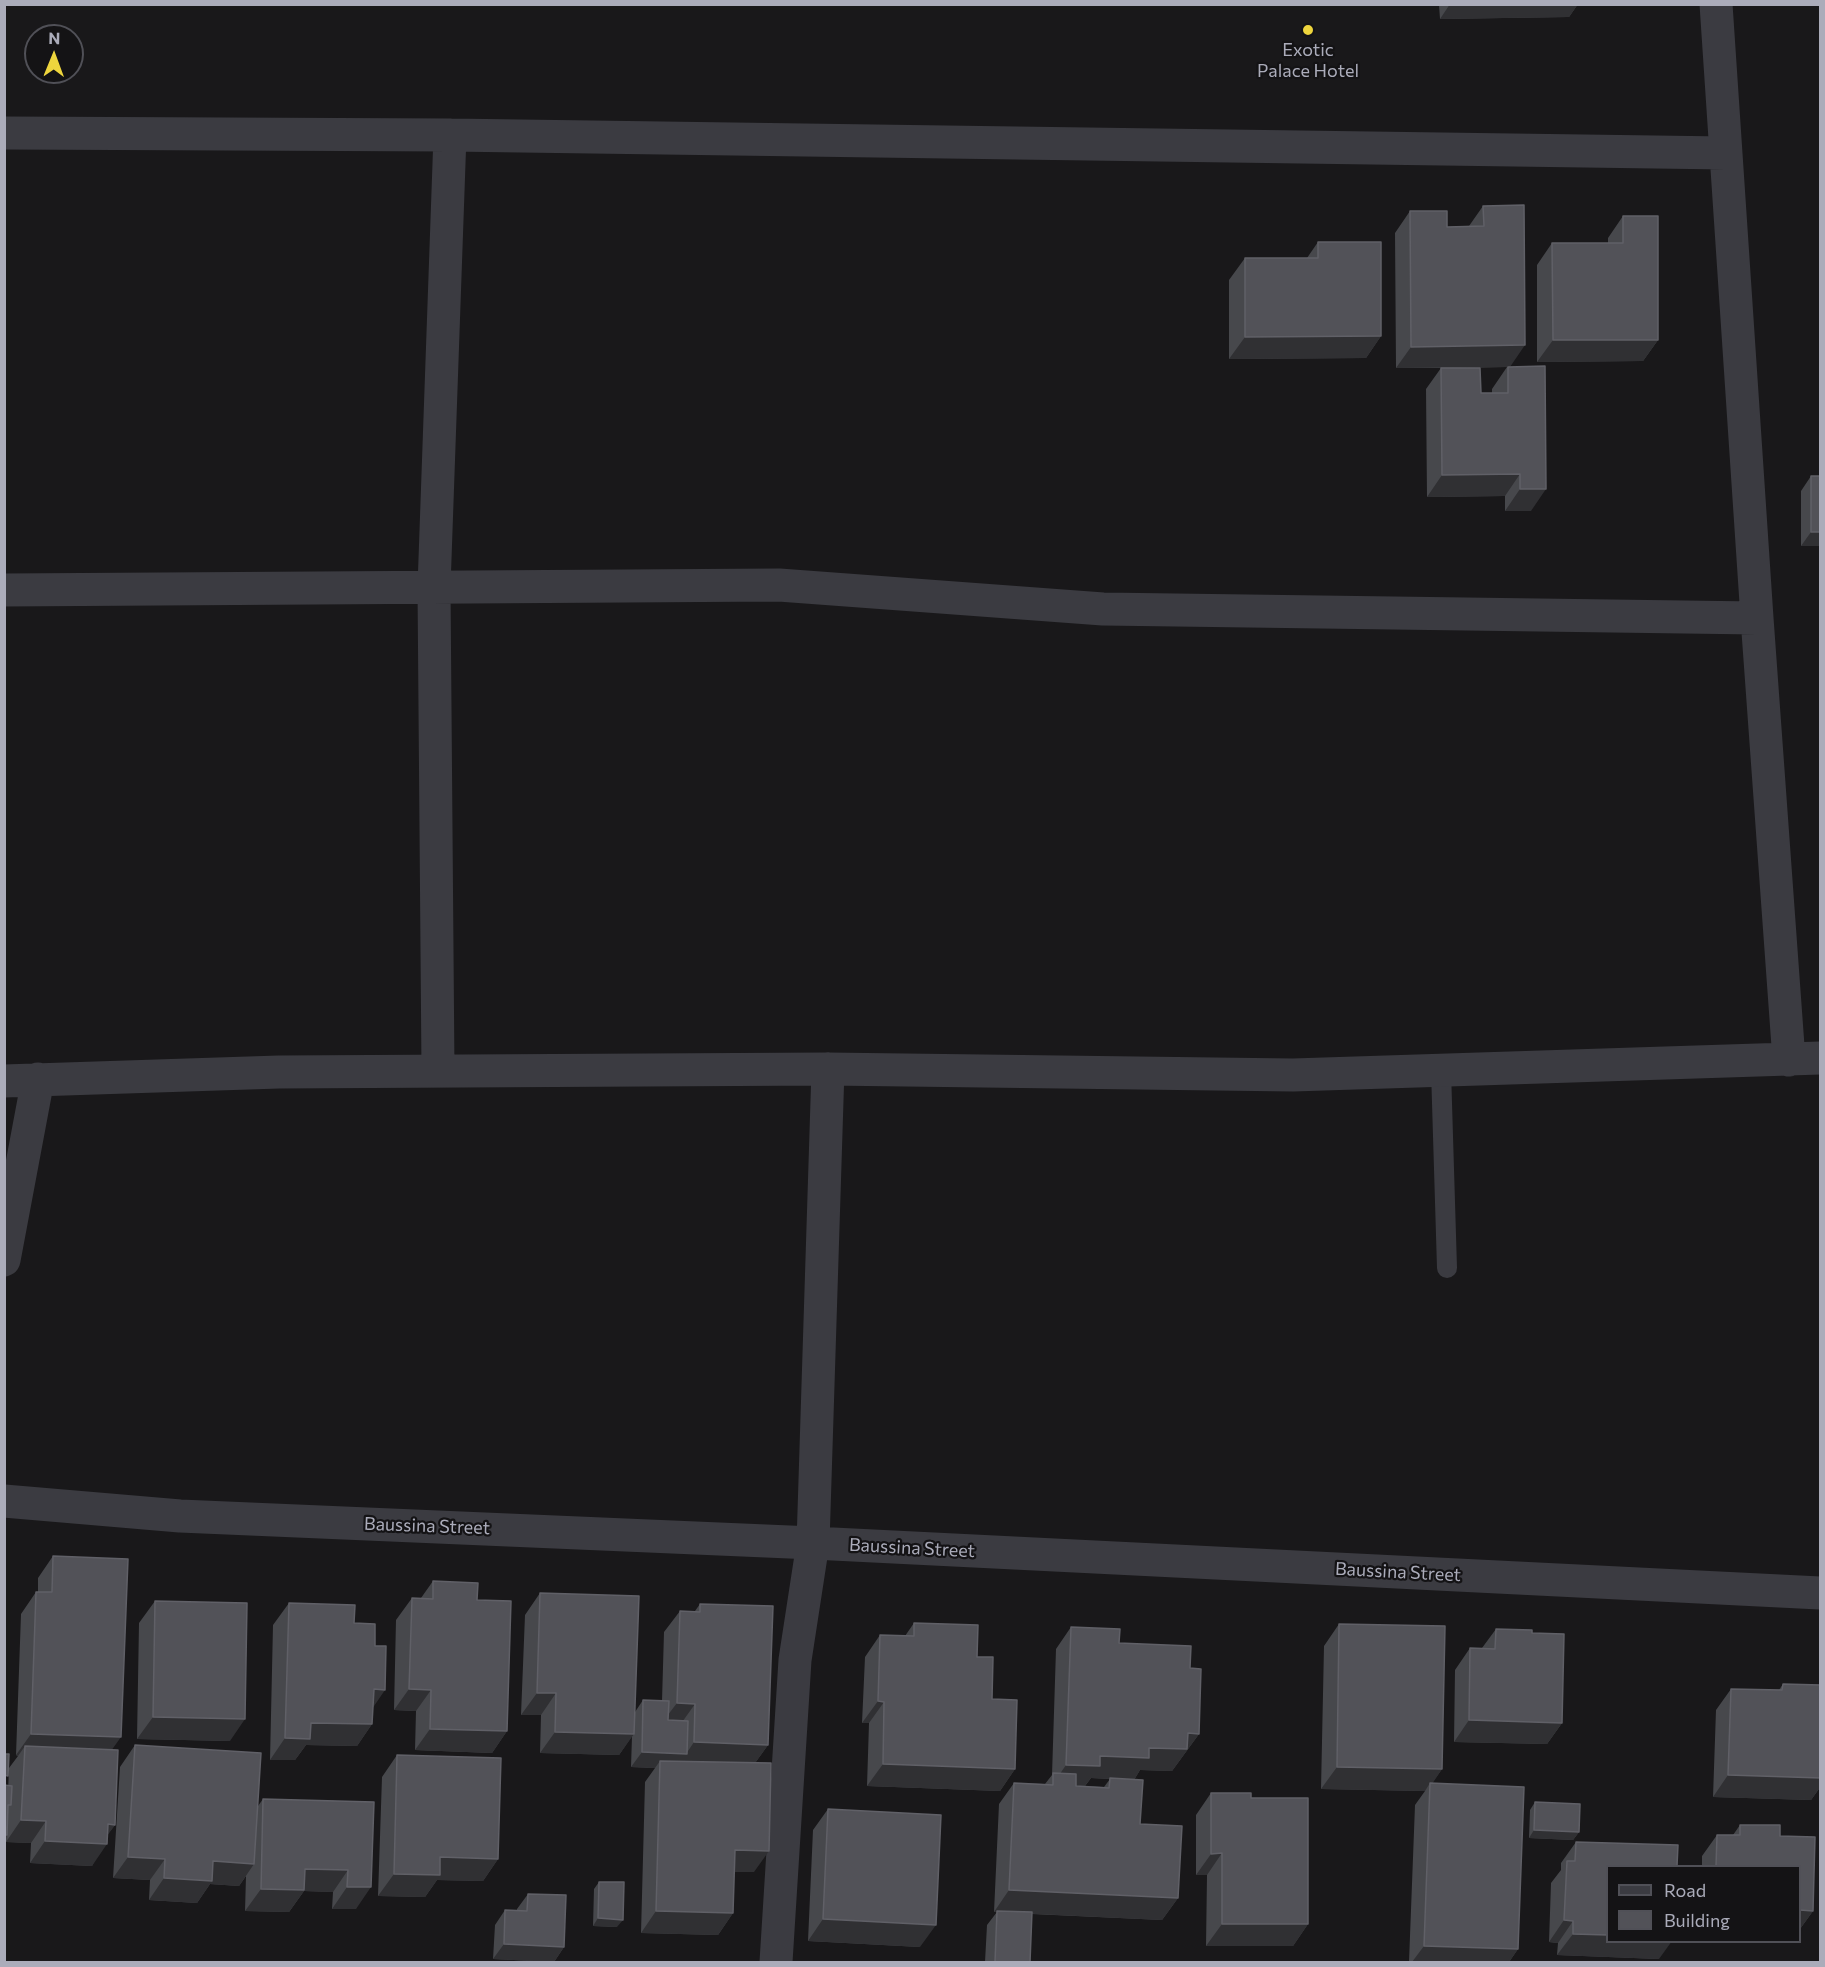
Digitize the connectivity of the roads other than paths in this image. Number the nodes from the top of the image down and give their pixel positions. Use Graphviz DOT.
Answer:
graph roads {
  1 [pos="1716,4"];
  2 [pos="4,133"];
  3 [pos="450,135"];
  4 [pos="1725,153"];
  5 [pos="434,587"];
  6 [pos="4,590"];
  7 [pos="1757,618"];
  8 [pos="1805,1059"];
  9 [pos="828,1069"];
  10 [pos="1441,1070"];
  11 [pos="438,1071"];
  12 [pos="38,1079"];
  13 [pos="4,1081"];
  14 [pos="4,1260"];
  15 [pos="1447,1268"];
  16 [pos="4,1501"];
  17 [pos="813,1543"];
  18 [pos="1821,1593"];
  19 [pos="776,1962"];
  1 -- 4 [label="street"];
  2 -- 3 [label="street"];
  3 -- 4 [label="street"];
  3 -- 5 [label="street"];
  4 -- 7 [label="street"];
  5 -- 6 [label="street"];
  5 -- 7 [label="street"];
  5 -- 11 [label="street"];
  7 -- 8 [label="street"];
  8 -- 10 [label="street"];
  9 -- 10 [label="street"];
  9 -- 11 [label="street"];
  9 -- 17 [label="street"];
  10 -- 15 [label="lane"];
  11 -- 12 [label="street"];
  12 -- 13 [label="street"];
  12 -- 14 [label="street"];
  16 -- 17 [label="street, Baussina Street"];
  17 -- 18 [label="street, Baussina Street"];
  17 -- 19 [label="street"];
}
